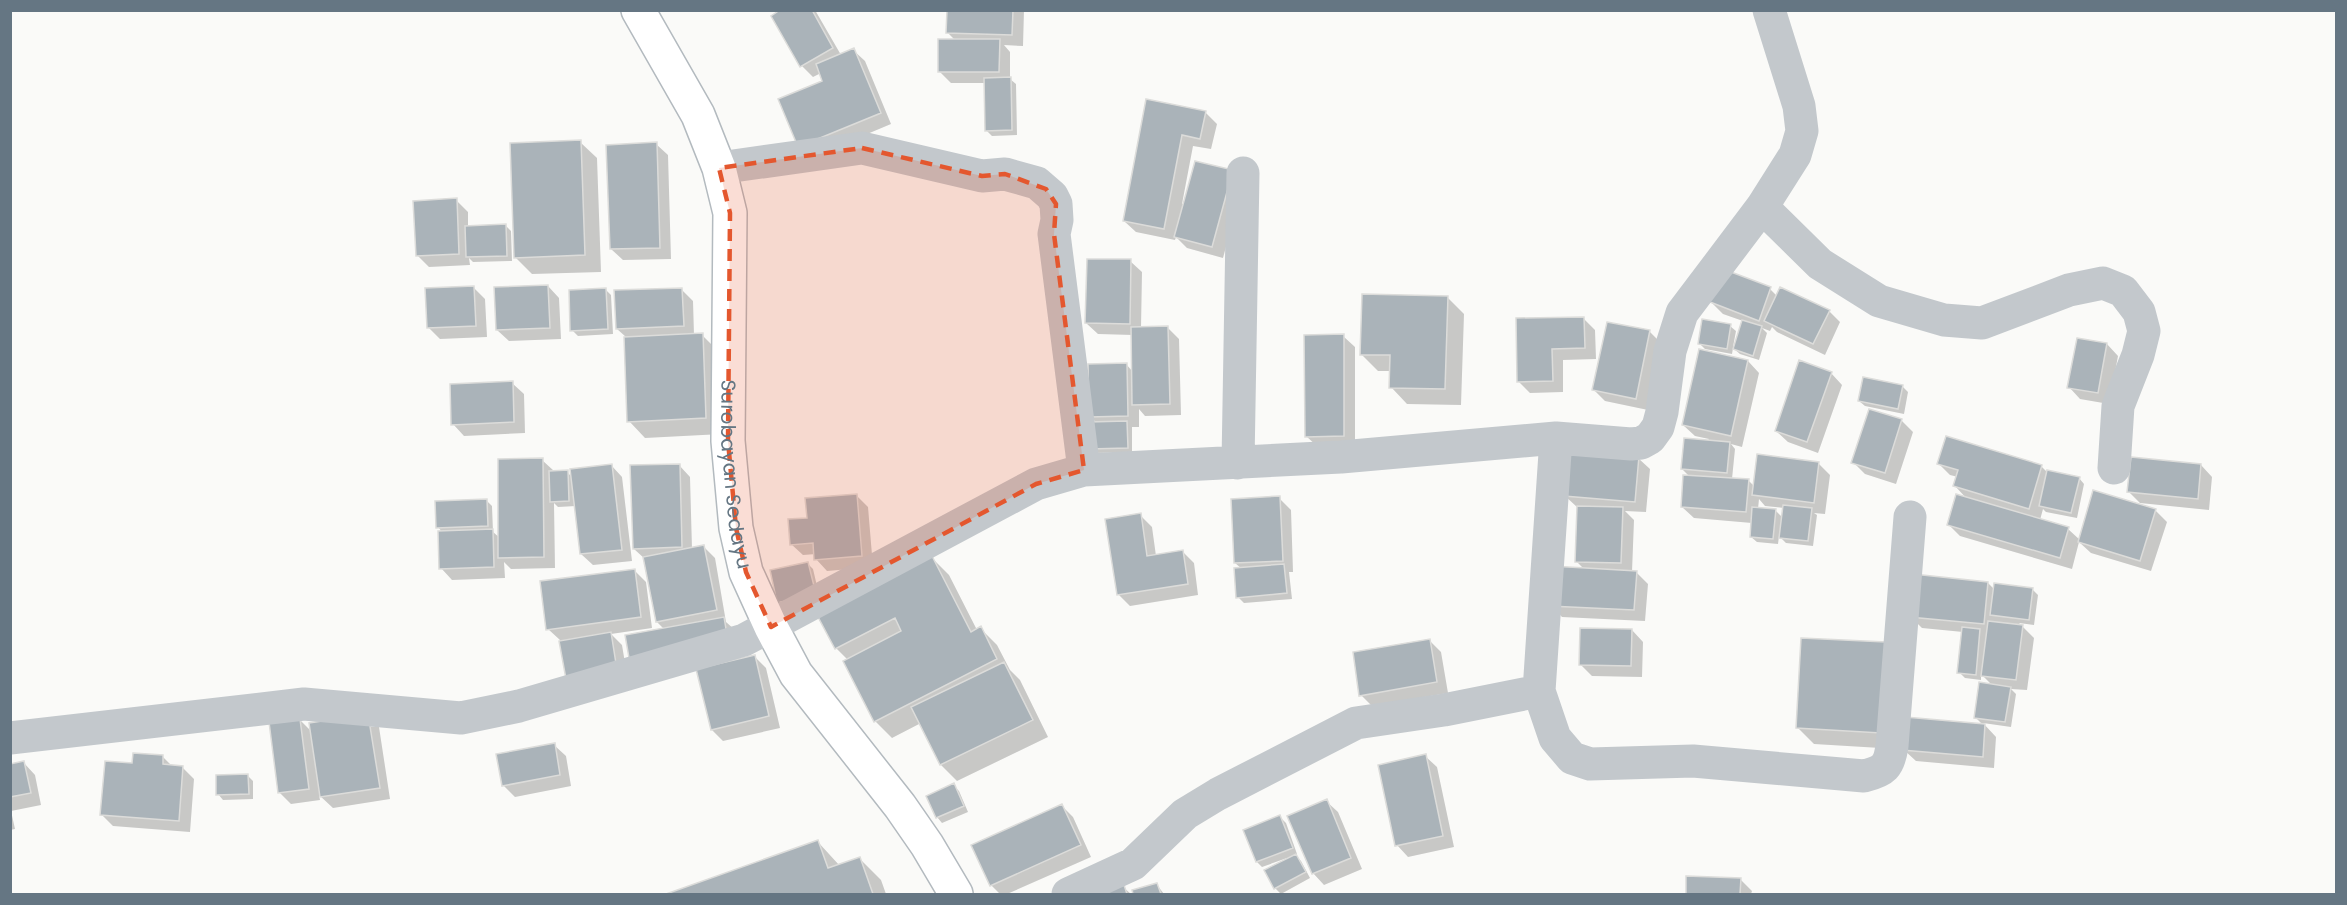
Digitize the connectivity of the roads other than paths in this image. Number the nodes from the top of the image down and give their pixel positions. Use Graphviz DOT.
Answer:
graph roads {
  1 [pos="638,10"];
  2 [pos="1769,10"];
  3 [pos="719,168"];
  4 [pos="1243,172"];
  5 [pos="1762,207"];
  6 [pos="1556,438"];
  7 [pos="1238,463"];
  8 [pos="2114,468"];
  9 [pos="1084,470"];
  10 [pos="1910,517"];
  11 [pos="771,627"];
  12 [pos="1539,691"];
  13 [pos="10,738"];
  14 [pos="956,894"];
  15 [pos="1068,894"];
  1 -- 3 [label="main road, Surobayan Sedayu"];
  2 -- 5 [label="street"];
  3 -- 9 [label="street"];
  3 -- 11 [label="main road, Surobayan Sedayu"];
  4 -- 7 [label="street"];
  5 -- 6 [label="street"];
  5 -- 8 [label="street"];
  6 -- 7 [label="street"];
  6 -- 12 [label="street"];
  7 -- 9 [label="street"];
  9 -- 11 [label="street"];
  10 -- 12 [label="street"];
  11 -- 13 [label="street"];
  11 -- 14 [label="main road, Surobayan Sedayu"];
  12 -- 15 [label="street"];
}
